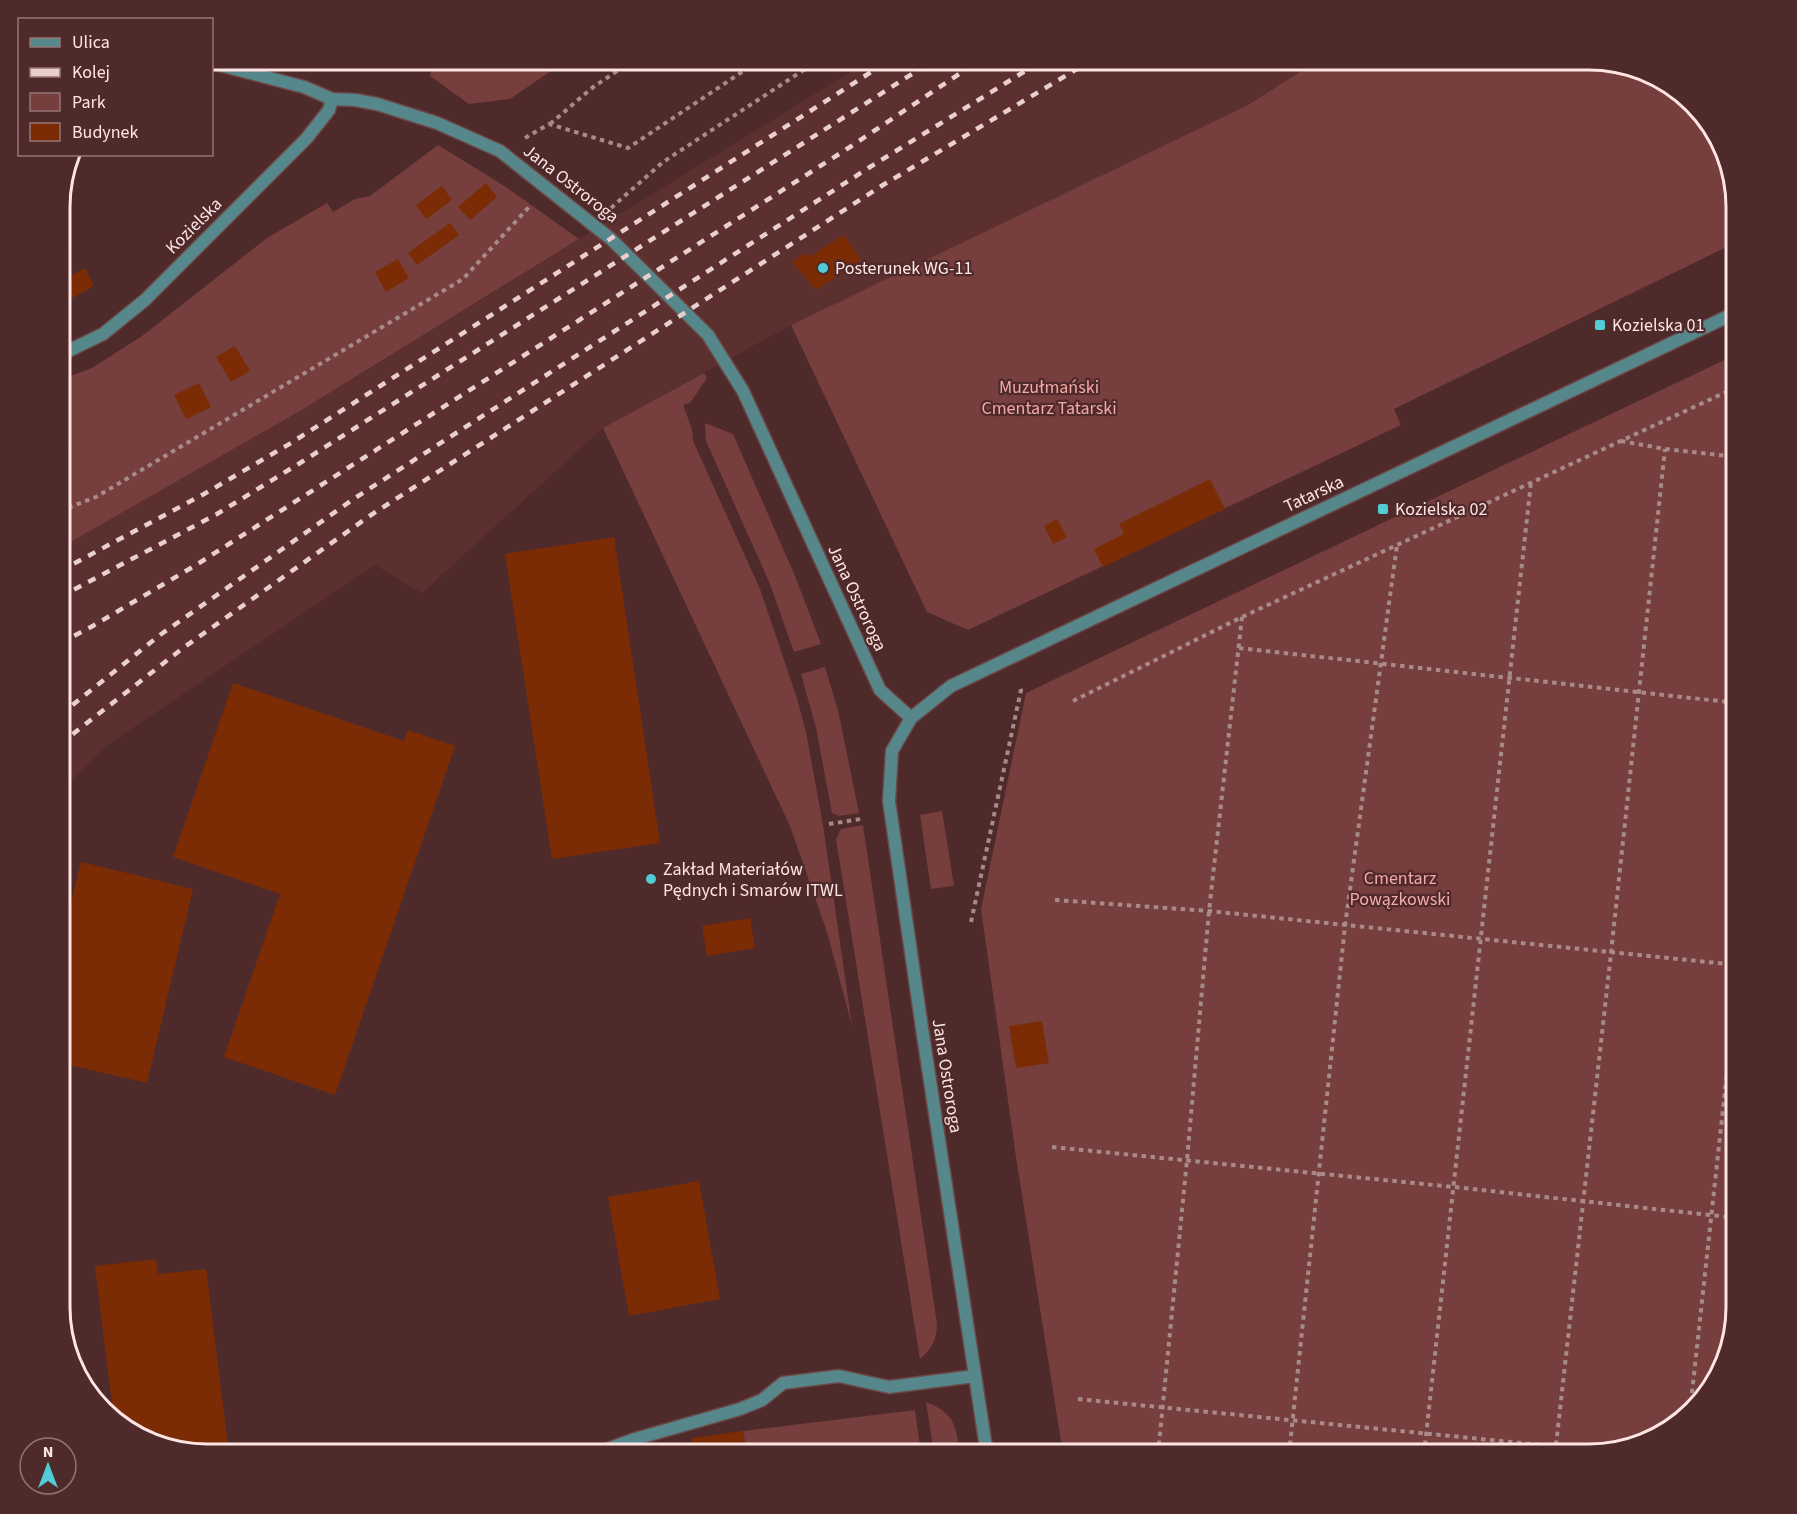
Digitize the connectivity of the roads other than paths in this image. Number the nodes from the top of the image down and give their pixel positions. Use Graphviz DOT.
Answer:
graph roads {
  1 [pos="243,71"];
  2 [pos="332,99"];
  3 [pos="1726,317"];
  4 [pos="71,350"];
  5 [pos="911,718"];
  6 [pos="975,1376"];
  7 [pos="621,1444"];
  8 [pos="985,1444"];
  1 -- 2 [label="street, Jana Ostroroga"];
  2 -- 4 [label="street, Kozielska"];
  2 -- 5 [label="street, Jana Ostroroga"];
  3 -- 5 [label="street, Tatarska"];
  5 -- 6 [label="street, Jana Ostroroga"];
  6 -- 7 [label="street"];
  6 -- 8 [label="street, Jana Ostroroga"];
}
